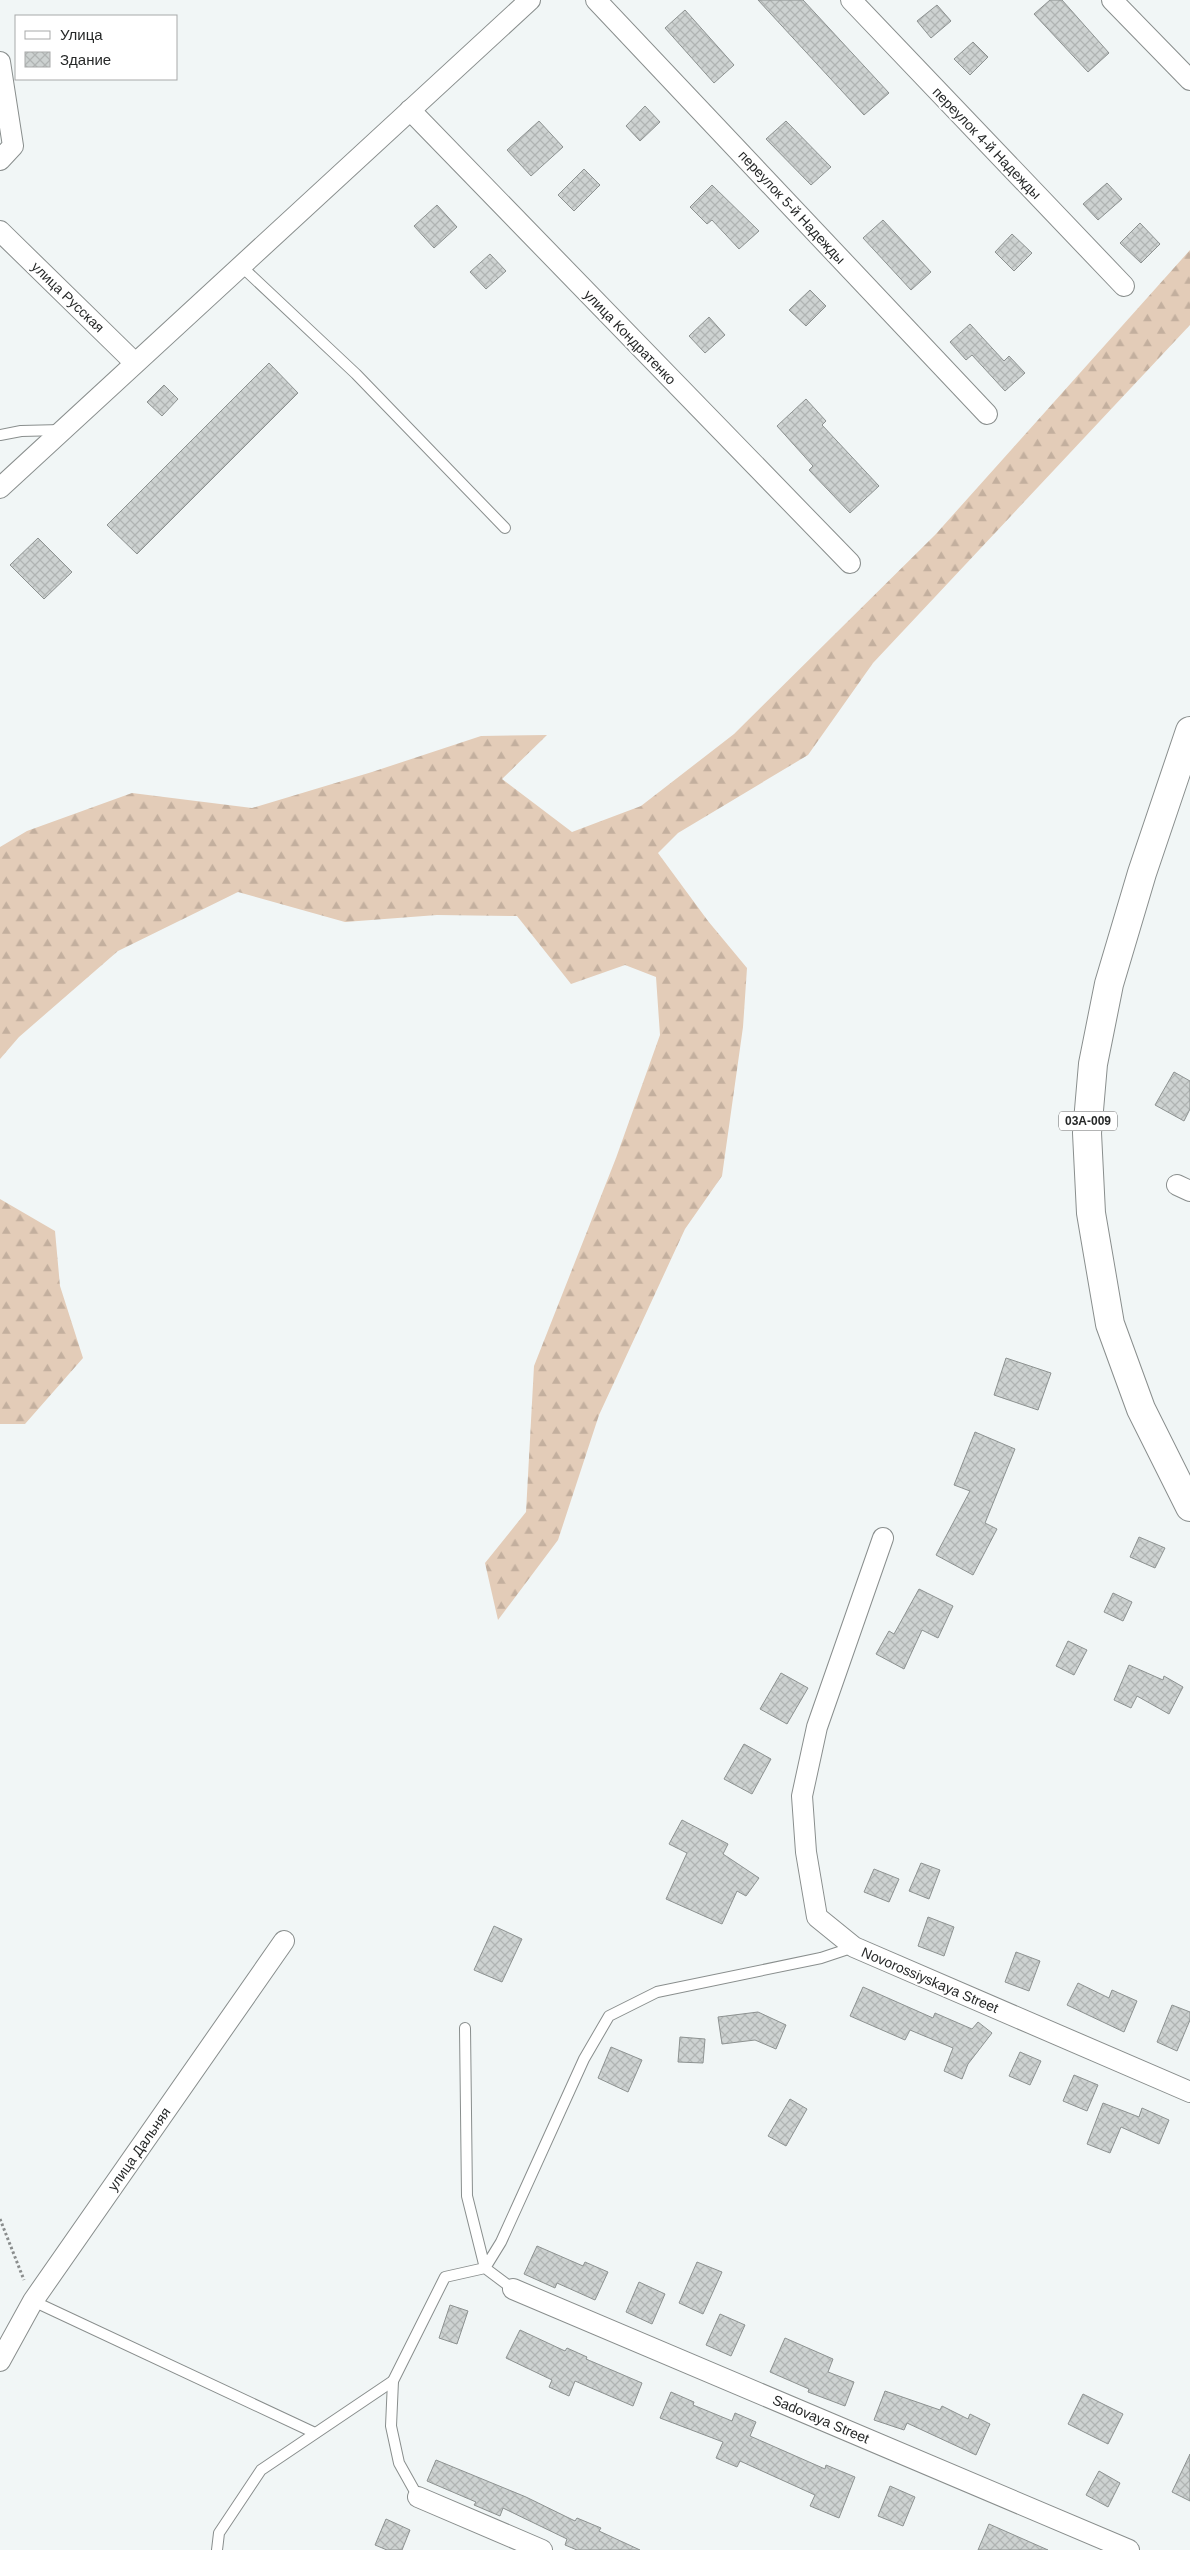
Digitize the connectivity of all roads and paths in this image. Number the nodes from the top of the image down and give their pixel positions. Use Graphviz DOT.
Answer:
graph roads {
  1 [pos="530,0"];
  2 [pos="596,0"];
  3 [pos="851,0"];
  4 [pos="1112,0"];
  5 [pos="0,62"];
  6 [pos="1190,80"];
  7 [pos="410,110"];
  8 [pos="0,160"];
  9 [pos="0,231"];
  10 [pos="241,266"];
  11 [pos="1124,286"];
  12 [pos="136,363"];
  13 [pos="987,414"];
  14 [pos="63,430"];
  15 [pos="0,435"];
  16 [pos="0,488"];
  17 [pos="505,528"];
  18 [pos="850,563"];
  19 [pos="1190,731"];
  20 [pos="1190,1507"];
  21 [pos="883,1538"];
  22 [pos="284,1941"];
  23 [pos="854,1947"];
  24 [pos="465,2028"];
  25 [pos="1190,2092"];
  26 [pos="0,2219"];
  27 [pos="485,2268"];
  28 [pos="513,2289"];
  29 [pos="33,2301"];
  30 [pos="0,2361"];
  31 [pos="393,2381"];
  32 [pos="315,2433"];
  33 [pos="418,2497"];
  34 [pos="217,2550"];
  35 [pos="542,2550"];
  36 [pos="1129,2550"];
  1 -- 7 [label="street"];
  2 -- 13 [label="street, переулок 5-й Надежды"];
  3 -- 11 [label="street, переулок 4-й Надежды"];
  4 -- 6 [label="street"];
  5 -- 8 [label="street"];
  7 -- 10 [label="street"];
  7 -- 18 [label="street, улица Кондратенко"];
  9 -- 12 [label="street, улица Русская"];
  10 -- 12 [label="street"];
  10 -- 17 [label="lane"];
  12 -- 14 [label="street"];
  14 -- 15 [label="lane"];
  14 -- 16 [label="street"];
  19 -- 20 [label="main road, 03А-009"];
  21 -- 23 [label="street, Novorossiyskaya Street"];
  22 -- 29 [label="street, улица Дальняя"];
  23 -- 25 [label="street, Novorossiyskaya Street"];
  23 -- 27 [label="lane"];
  24 -- 27 [label="lane"];
  26 -- 29 [label="path"];
  27 -- 28 [label="lane"];
  27 -- 31 [label="lane"];
  28 -- 36 [label="street, Sadovaya Street"];
  29 -- 30 [label="street, улица Дальняя"];
  29 -- 32 [label="lane"];
  31 -- 32 [label="lane"];
  31 -- 33 [label="lane"];
  32 -- 34 [label="lane"];
  33 -- 35 [label="street"];
}
